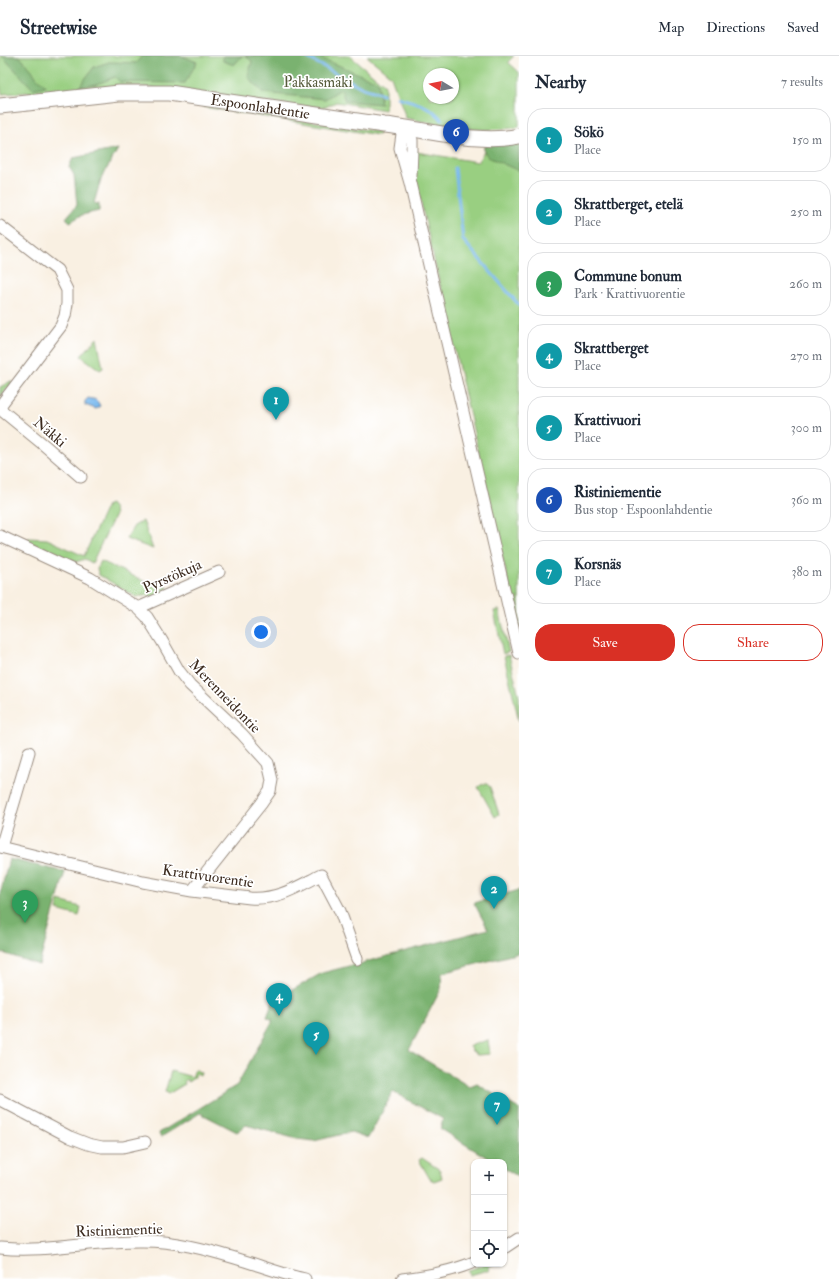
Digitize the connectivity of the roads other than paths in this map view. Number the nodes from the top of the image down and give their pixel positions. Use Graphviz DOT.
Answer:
graph roads {
  1 [pos="0,106"];
  2 [pos="403,127"];
  3 [pos="519,136"];
  4 [pos="0,226"];
  5 [pos="0,406"];
  6 [pos="0,409"];
  7 [pos="81,477"];
  8 [pos="0,536"];
  9 [pos="219,572"];
  10 [pos="138,608"];
  11 [pos="519,652"];
  12 [pos="29,752"];
  13 [pos="1,847"];
  14 [pos="192,891"];
  15 [pos="357,959"];
  16 [pos="0,1100"];
  17 [pos="145,1142"];
  18 [pos="519,1238"];
  19 [pos="507,1246"];
  20 [pos="0,1248"];
  21 [pos="471,1263"];
  22 [pos="305,1279"];
  23 [pos="402,1279"];
  1 -- 2 [label="street, Espoonlahdentie"];
  2 -- 3 [label="street, Espoonlahdentie"];
  2 -- 11 [label="street"];
  4 -- 5 [label="street"];
  6 -- 7 [label="street, Näkki"];
  8 -- 10 [label="street, Merenneidontie"];
  9 -- 10 [label="street, Pyrstökuja"];
  10 -- 14 [label="street, Merenneidontie"];
  12 -- 13 [label="street"];
  13 -- 14 [label="street, Krattivuorentie"];
  14 -- 15 [label="street, Krattivuorentie"];
  16 -- 17 [label="street"];
  18 -- 19 [label="street"];
  20 -- 22 [label="street, Ristiniementie"];
  21 -- 23 [label="street"];
}
